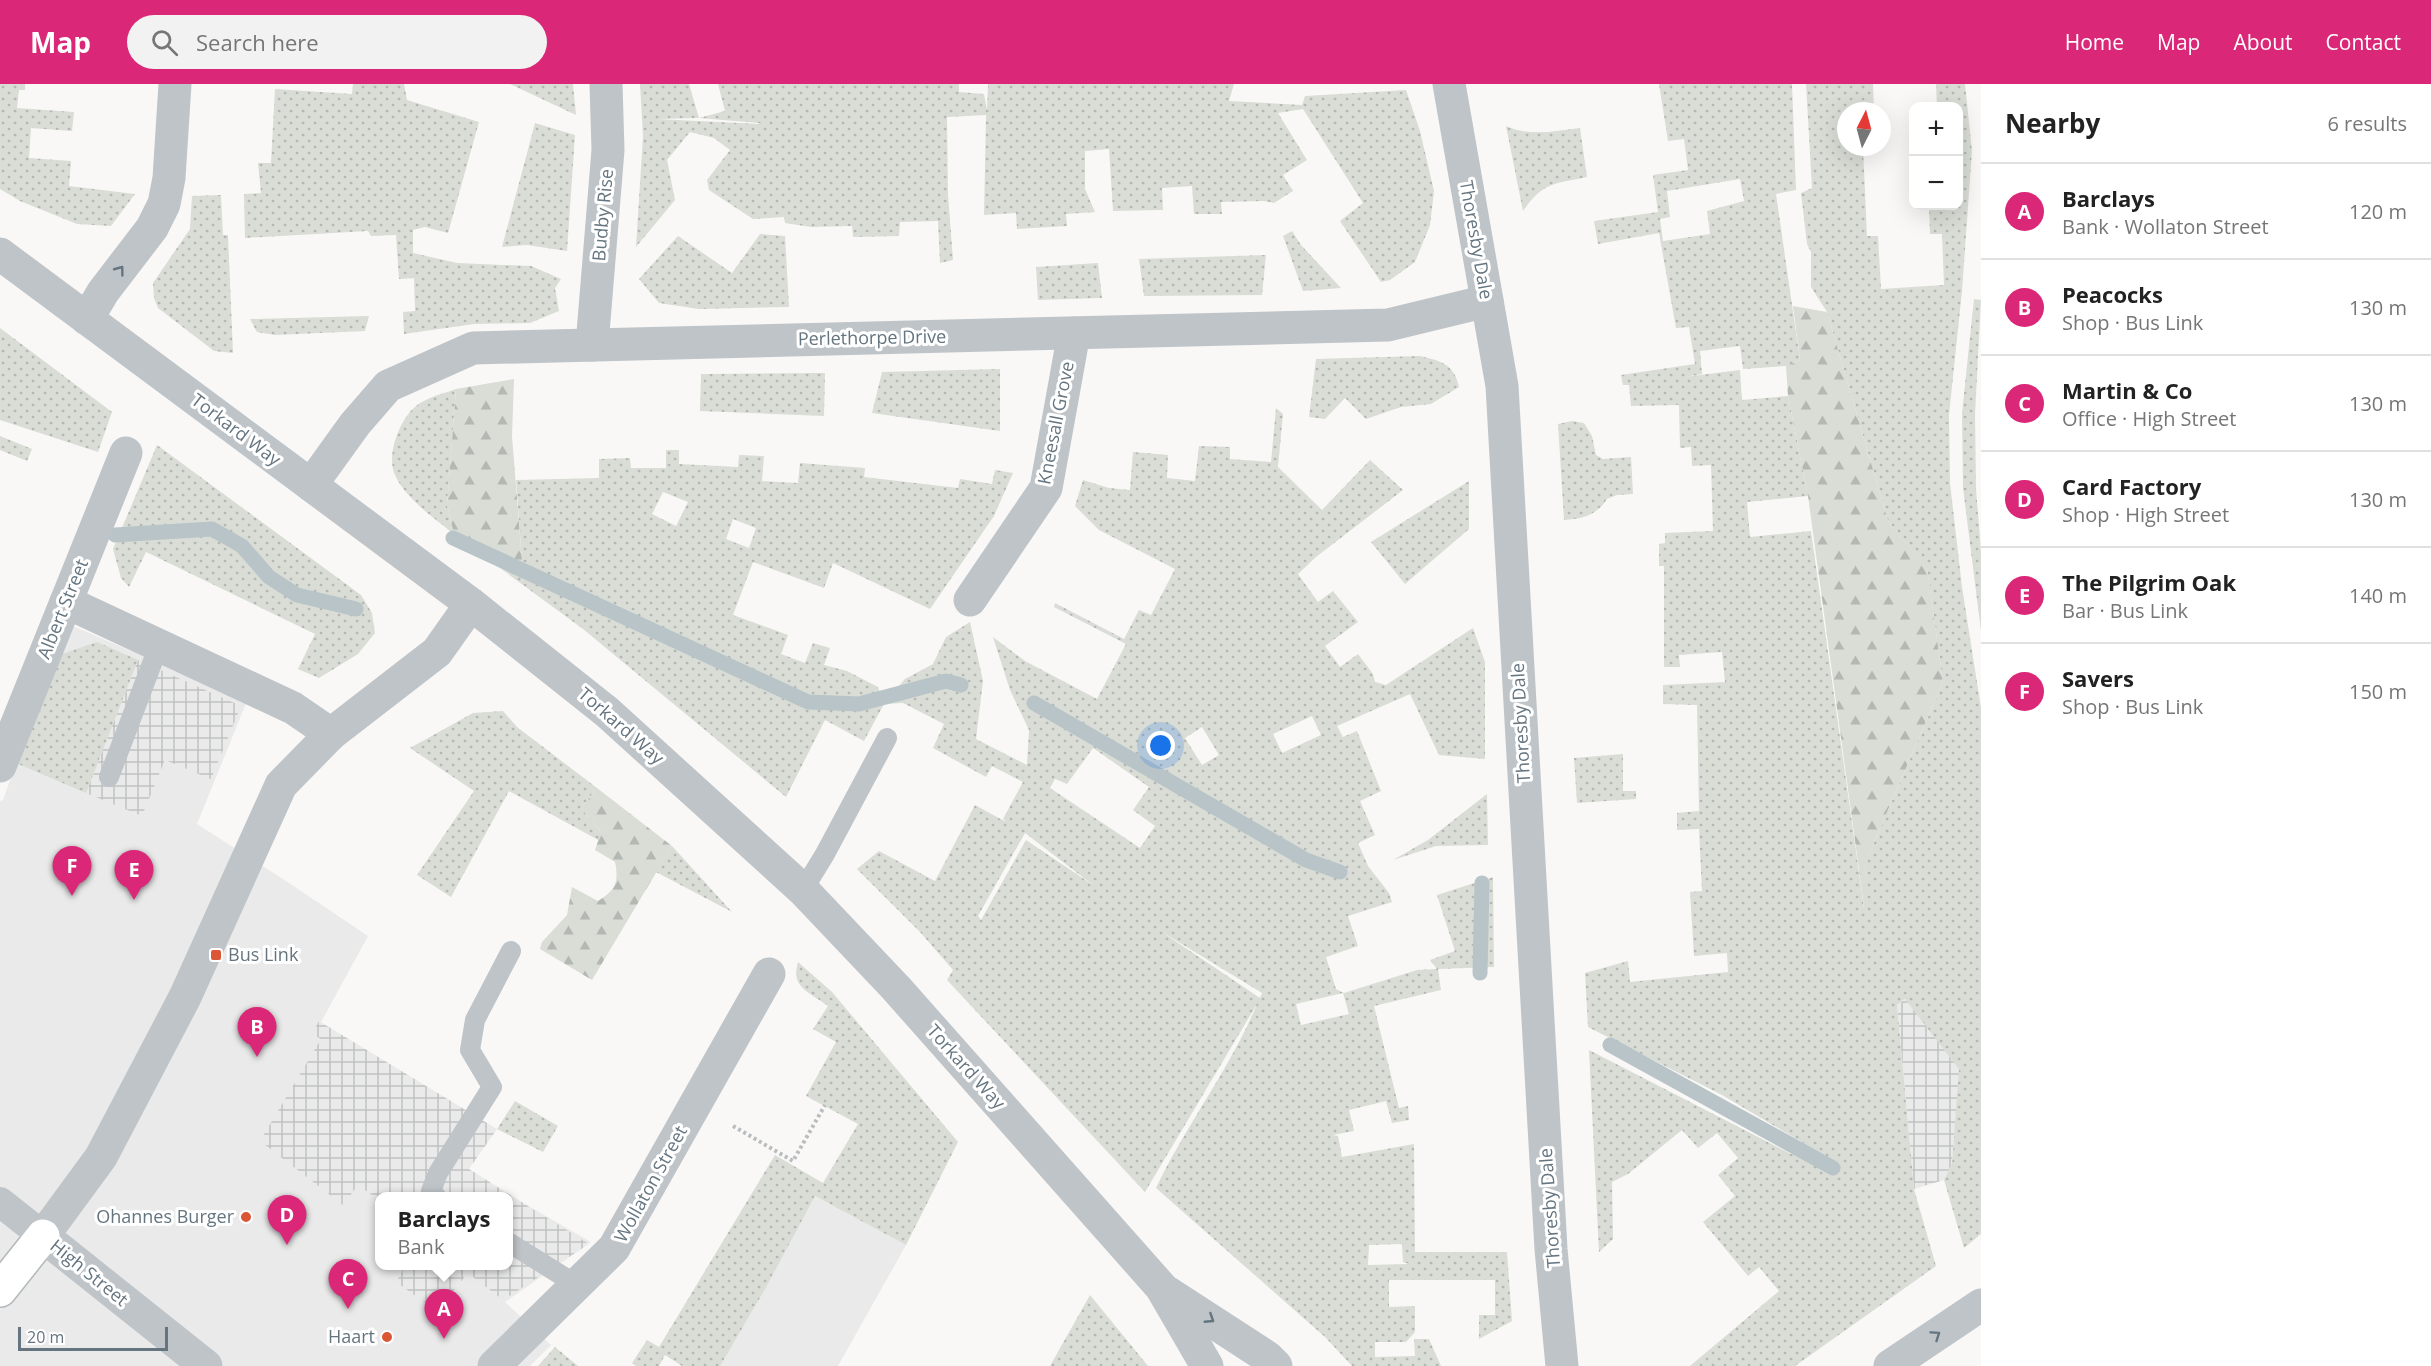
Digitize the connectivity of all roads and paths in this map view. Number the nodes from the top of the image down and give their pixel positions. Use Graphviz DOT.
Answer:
graph roads {
  1 [pos="175,84"];
  2 [pos="606,84"];
  3 [pos="1449,84"];
  4 [pos="0,254"];
  5 [pos="1487,302"];
  6 [pos="87,319"];
  7 [pos="1074,333"];
  8 [pos="592,345"];
  9 [pos="126,453"];
  10 [pos="311,485"];
  11 [pos="970,600"];
  12 [pos="66,602"];
  13 [pos="471,604"];
  14 [pos="159,645"];
  15 [pos="331,734"];
  16 [pos="887,738"];
  17 [pos="0,766"];
  18 [pos="109,777"];
  19 [pos="803,890"];
  20 [pos="511,951"];
  21 [pos="769,974"];
  22 [pos="696,1104"];
  23 [pos="825,1105"];
  24 [pos="432,1192"];
  25 [pos="0,1202"];
  26 [pos="43,1236"];
  27 [pos="513,1245"];
  28 [pos="577,1285"];
  29 [pos="1161,1287"];
  30 [pos="0,1290"];
  31 [pos="1981,1305"];
  32 [pos="206,1366"];
  33 [pos="494,1366"];
  34 [pos="1207,1366"];
  35 [pos="1276,1366"];
  36 [pos="1562,1366"];
  37 [pos="1890,1366"];
  6 -- 1 [label="street, one-way"];
  2 -- 8 [label="street, Budby Rise"];
  3 -- 5 [label="street, Thoresby Dale"];
  4 -- 6 [label="street, Torkard Way"];
  5 -- 7 [label="street, Perlethorpe Drive"];
  5 -- 36 [label="street, Thoresby Dale"];
  6 -- 10 [label="street, Torkard Way"];
  7 -- 8 [label="street, Perlethorpe Drive"];
  7 -- 11 [label="street, Kneesall Grove"];
  8 -- 10 [label="street, Perlethorpe Drive"];
  9 -- 12 [label="street, Albert Street"];
  10 -- 13 [label="street, Torkard Way"];
  12 -- 14 [label="street"];
  12 -- 17 [label="street, Albert Street"];
  13 -- 15 [label="street"];
  13 -- 19 [label="street, Torkard Way"];
  14 -- 15 [label="street"];
  14 -- 18 [label="lane"];
  15 -- 26 [label="street"];
  16 -- 19 [label="lane"];
  19 -- 29 [label="street, Torkard Way"];
  20 -- 24 [label="lane"];
  21 -- 22 [label="street, Wollaton Street"];
  22 -- 23 [label="path"];
  22 -- 28 [label="street, Wollaton Street"];
  25 -- 26 [label="street, High Street"];
  26 -- 30 [label="main road"];
  26 -- 32 [label="street, High Street"];
  27 -- 28 [label="lane"];
  28 -- 33 [label="street, Wollaton Street"];
  29 -- 34 [label="street"];
  29 -- 35 [label="street, one-way"];
  37 -- 31 [label="street, one-way"];
}
